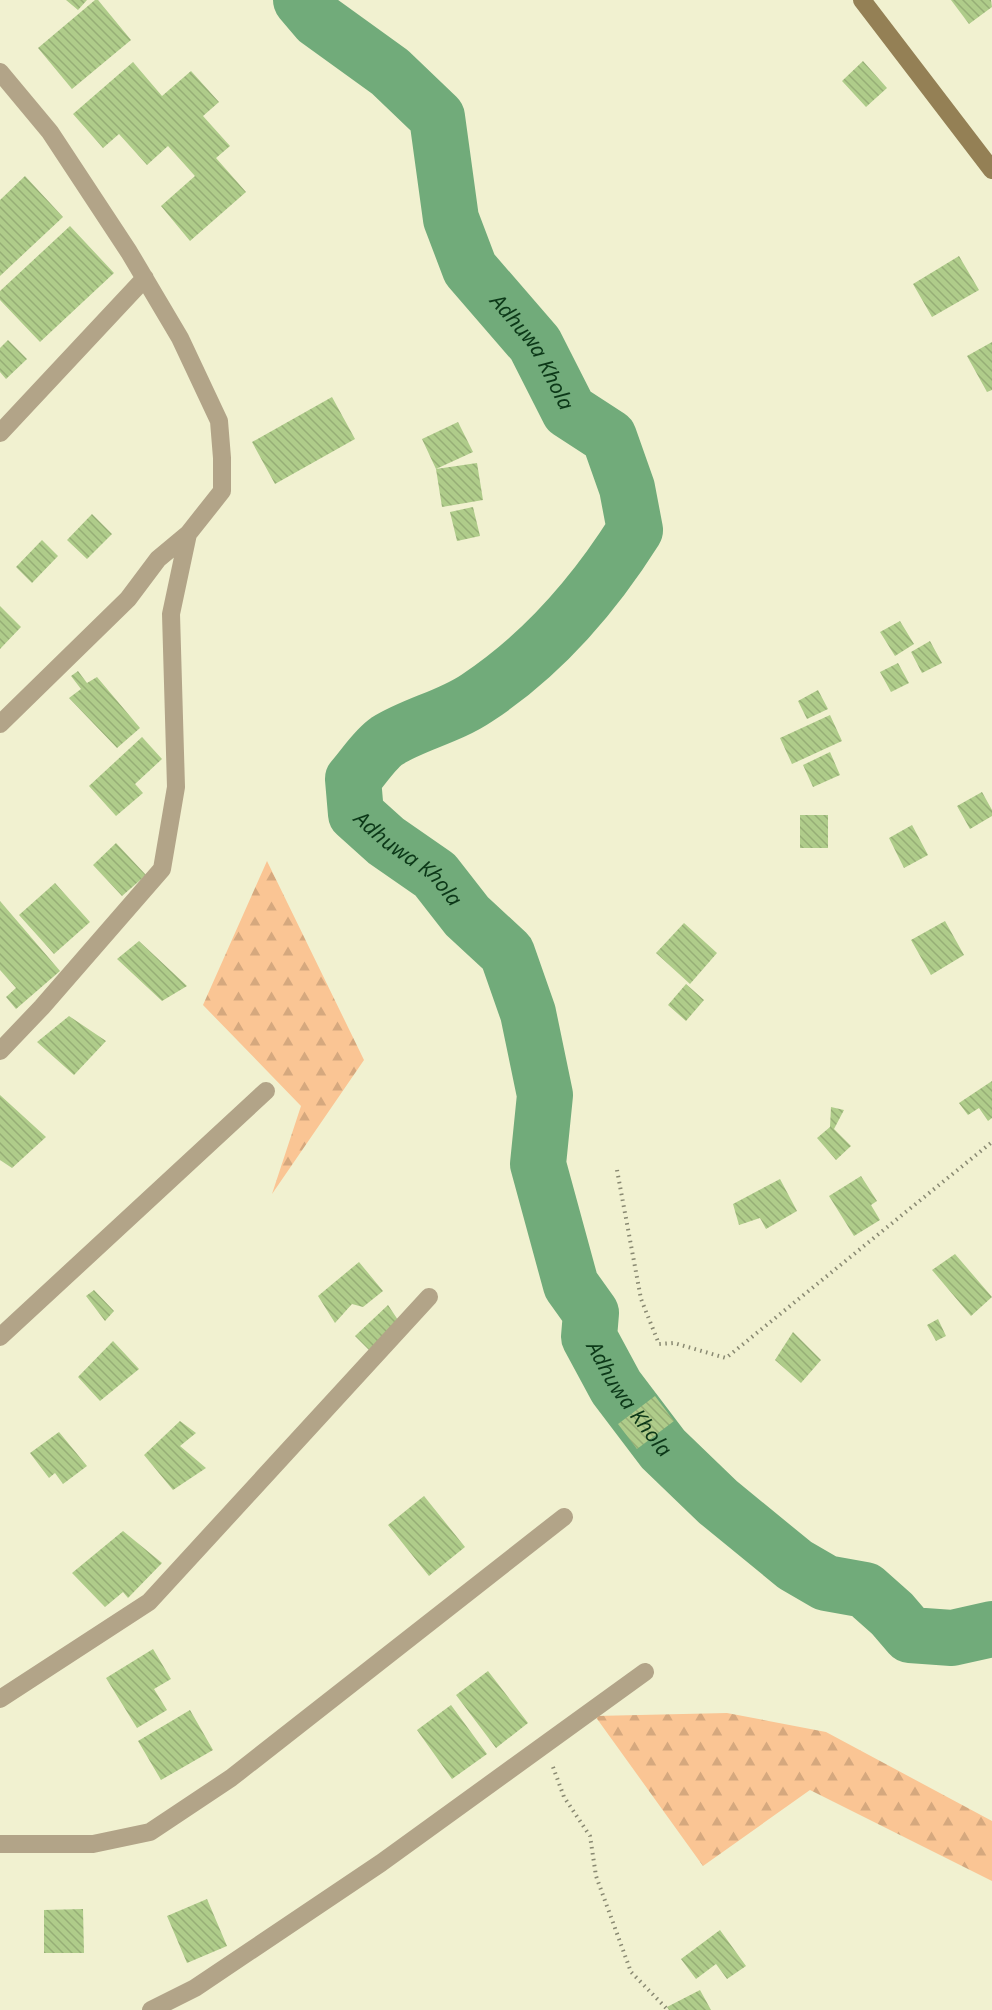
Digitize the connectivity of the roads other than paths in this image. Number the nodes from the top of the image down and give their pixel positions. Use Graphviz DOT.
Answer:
graph roads {
  1 [pos="862,0"];
  2 [pos="0,72"];
  3 [pos="992,170"];
  4 [pos="145,278"];
  5 [pos="0,433"];
  6 [pos="188,534"];
  7 [pos="0,724"];
  8 [pos="0,1051"];
  9 [pos="266,1091"];
  10 [pos="429,1297"];
  11 [pos="0,1337"];
  12 [pos="564,1516"];
  13 [pos="645,1672"];
  14 [pos="0,1699"];
  15 [pos="0,1844"];
  16 [pos="151,2010"];
  1 -- 3 [label="street"];
  2 -- 4 [label="street"];
  4 -- 5 [label="street"];
  4 -- 6 [label="street"];
  6 -- 7 [label="street"];
  6 -- 8 [label="street"];
  9 -- 11 [label="street"];
  10 -- 14 [label="street"];
  12 -- 15 [label="street"];
  13 -- 16 [label="street"];
}
